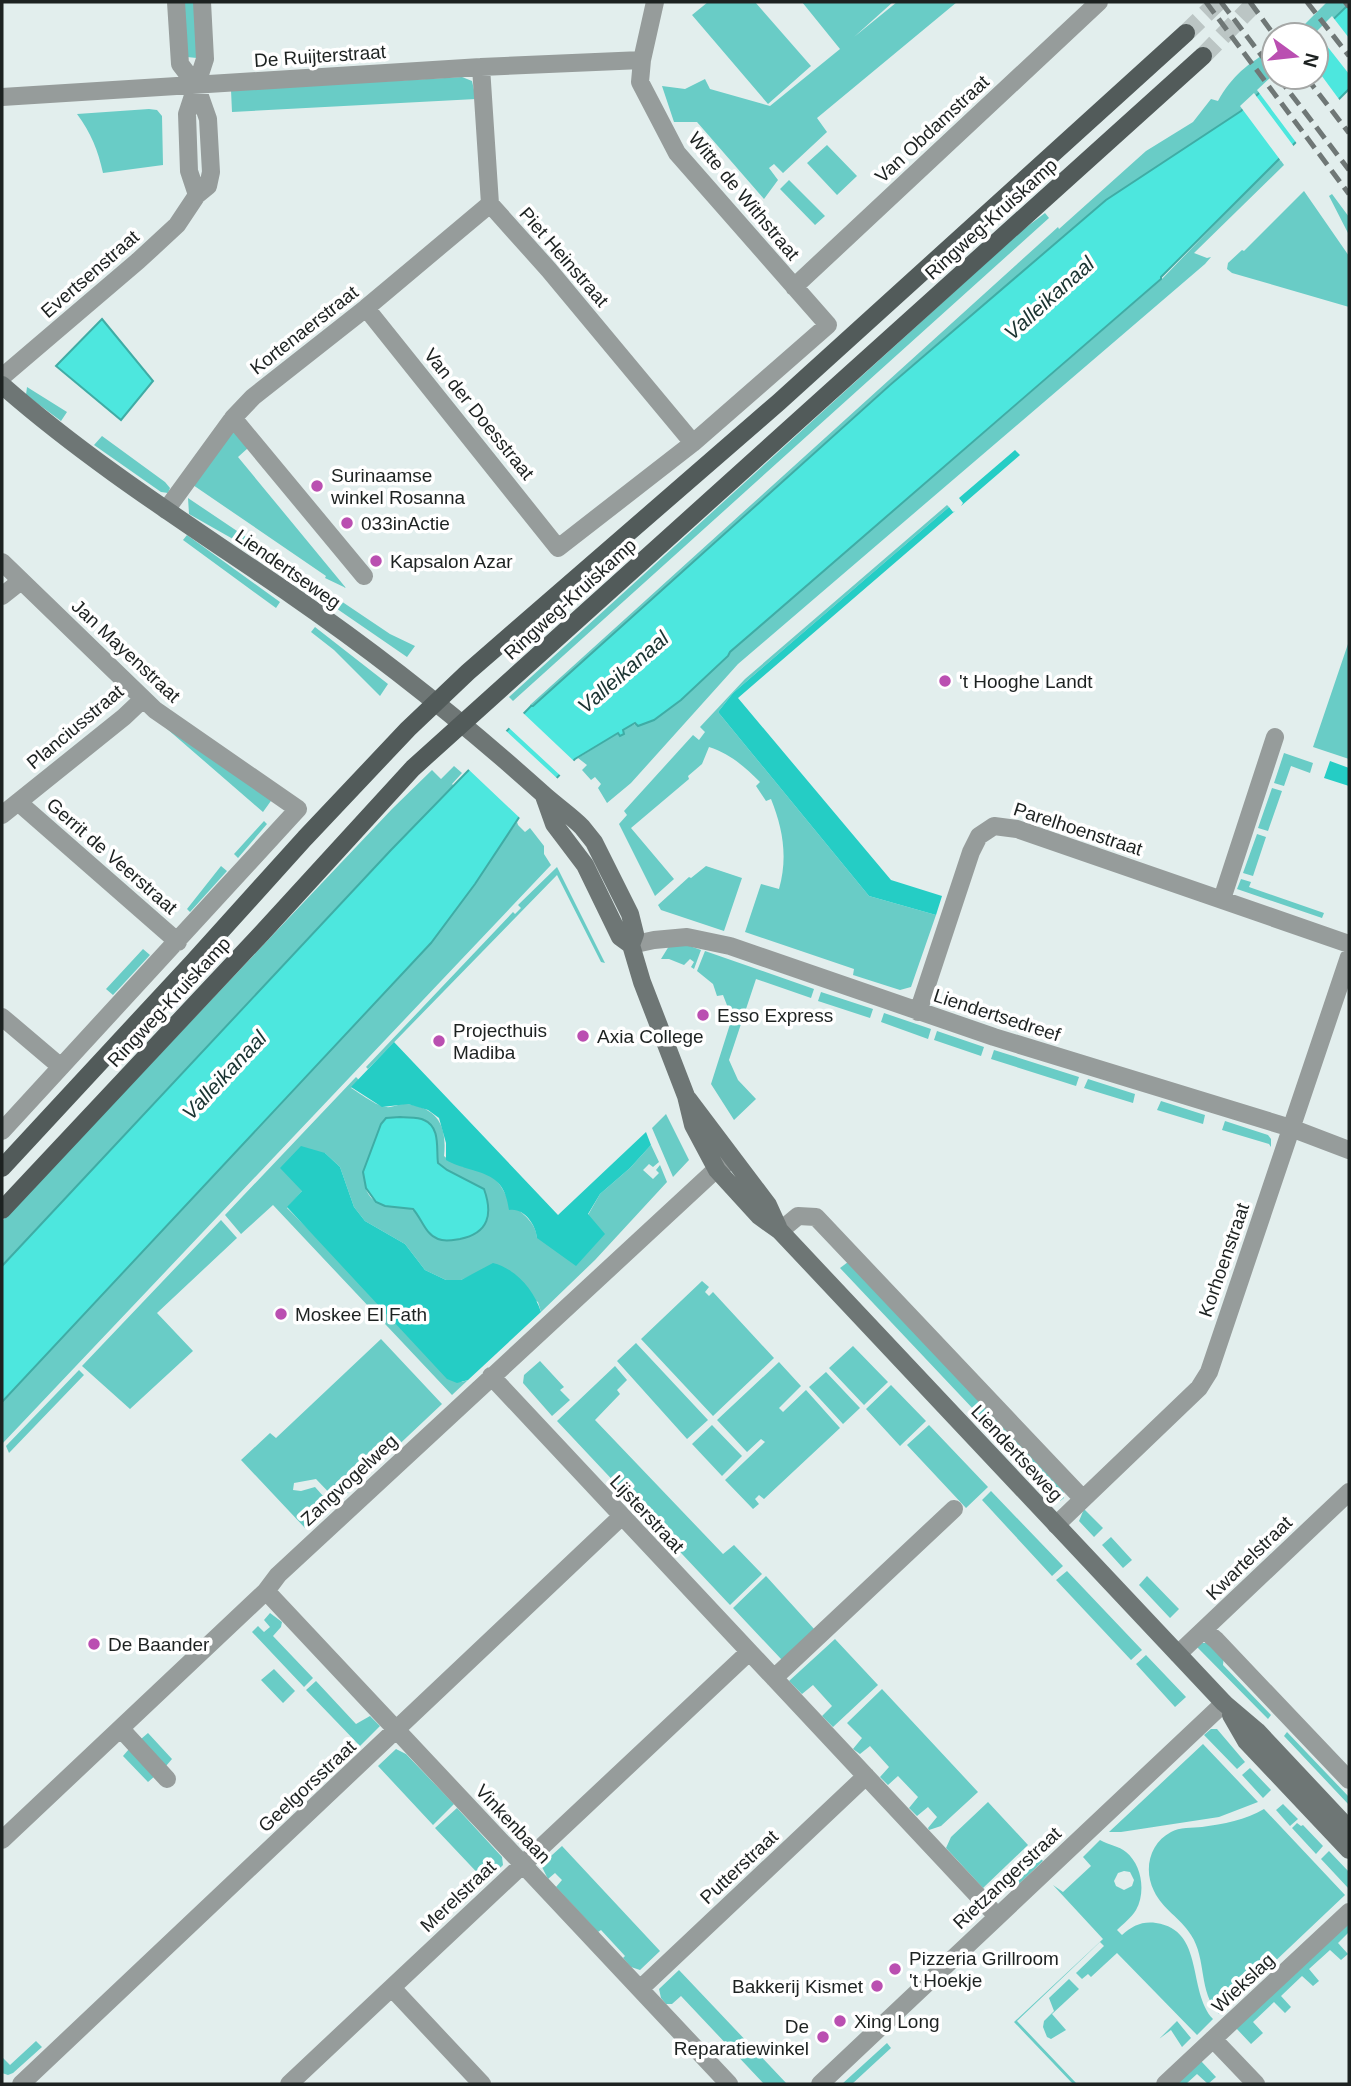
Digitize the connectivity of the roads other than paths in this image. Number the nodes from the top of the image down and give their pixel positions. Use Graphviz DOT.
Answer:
graph roads {
  1 [pos="176,2"];
  2 [pos="202,2"];
  3 [pos="655,2"];
  4 [pos="1099,2"];
  5 [pos="1186,33"];
  6 [pos="1203,56"];
  7 [pos="642,60"];
  8 [pos="481,67"];
  9 [pos="196,85"];
  10 [pos="2,97"];
  11 [pos="490,204"];
  12 [pos="794,288"];
  13 [pos="366,309"];
  14 [pos="2,377"];
  15 [pos="2,385"];
  16 [pos="233,418"];
  17 [pos="693,443"];
  18 [pos="166,510"];
  19 [pos="2,562"];
  20 [pos="364,576"];
  21 [pos="21,581"];
  22 [pos="2,596"];
  23 [pos="143,698"];
  24 [pos="436,703"];
  25 [pos="463,724"];
  26 [pos="1275,737"];
  27 [pos="18,802"];
  28 [pos="298,809"];
  29 [pos="2,815"];
  30 [pos="1222,899"];
  31 [pos="178,942"];
  32 [pos="1349,944"];
  33 [pos="631,945"];
  34 [pos="1349,957"];
  35 [pos="918,1012"];
  36 [pos="2,1017"];
  37 [pos="61,1067"];
  38 [pos="686,1096"];
  39 [pos="1291,1128"];
  40 [pos="2,1131"];
  41 [pos="1349,1150"];
  42 [pos="732,1159"];
  43 [pos="2,1168"];
  44 [pos="717,1170"];
  45 [pos="2,1210"];
  46 [pos="780,1231"];
  47 [pos="491,1377"];
  48 [pos="1349,1492"];
  49 [pos="1083,1499"];
  50 [pos="954,1509"];
  51 [pos="621,1517"];
  52 [pos="1056,1525"];
  53 [pos="266,1591"];
  54 [pos="1204,1630"];
  55 [pos="748,1653"];
  56 [pos="1178,1654"];
  57 [pos="774,1678"];
  58 [pos="1224,1703"];
  59 [pos="121,1729"];
  60 [pos="396,1730"];
  61 [pos="866,1776"];
  62 [pos="167,1779"];
  63 [pos="1349,1780"];
  64 [pos="1349,1829"];
  65 [pos="2,1840"];
  66 [pos="1349,1850"];
  67 [pos="522,1865"];
  68 [pos="1349,1912"];
  69 [pos="997,1916"];
  70 [pos="391,1988"];
  71 [pos="640,1989"];
  72 [pos="1213,2039"];
  73 [pos="21,2084"];
  74 [pos="289,2084"];
  75 [pos="482,2084"];
  76 [pos="729,2084"];
  77 [pos="820,2084"];
  78 [pos="1165,2084"];
  79 [pos="1256,2084"];
  1 -- 9 [label="street"];
  2 -- 9 [label="street, Evertsenstraat"];
  3 -- 7 [label="street, Witte de Withstraat"];
  4 -- 12 [label="street, Van Obdamstraat"];
  5 -- 24 [label="main road, Ringweg-Kruiskamp"];
  6 -- 25 [label="main road, Ringweg-Kruiskamp"];
  7 -- 8 [label="street, De Ruijterstraat"];
  7 -- 12 [label="street, Witte de Withstraat"];
  8 -- 9 [label="street, De Ruijterstraat"];
  8 -- 11 [label="street, Piet Heinstraat"];
  9 -- 10 [label="street, De Ruijterstraat"];
  9 -- 14 [label="street, Evertsenstraat"];
  11 -- 13 [label="street, Kortenaerstraat"];
  11 -- 17 [label="street, Piet Heinstraat"];
  12 -- 17 [label="street, Witte de Withstraat"];
  13 -- 16 [label="street, Kortenaerstraat"];
  13 -- 17 [label="street, Van der Doesstraat"];
  15 -- 18 [label="street, Liendertseweg"];
  16 -- 18 [label="street, Kortenaerstraat"];
  16 -- 20 [label="street, Liendertseweg"];
  18 -- 24 [label="street, Liendertseweg"];
  19 -- 21 [label="street, Jan Mayenstraat"];
  21 -- 22 [label="street"];
  21 -- 23 [label="street, Jan Mayenstraat"];
  23 -- 27 [label="street, Planciusstraat"];
  23 -- 28 [label="street, Jan Mayenstraat"];
  24 -- 25 [label="street, Liendertseweg"];
  24 -- 43 [label="main road, Ringweg-Kruiskamp"];
  25 -- 33 [label="street, Liendertseweg"];
  25 -- 45 [label="main road, Ringweg-Kruiskamp"];
  26 -- 30 [label="street"];
  27 -- 29 [label="street, Planciusstraat"];
  27 -- 31 [label="street, Gerrit de Veerstraat"];
  28 -- 31 [label="street, Ringweg-Kruiskamp"];
  30 -- 32 [label="street, Parelhoenstraat"];
  30 -- 35 [label="street, Parelhoenstraat"];
  31 -- 37 [label="street, Ringweg-Kruiskamp"];
  33 -- 35 [label="street, Liendertsedreef"];
  33 -- 38 [label="street, Liendertseweg"];
  34 -- 39 [label="street, Korhoenstraat"];
  35 -- 39 [label="street, Liendertsedreef"];
  36 -- 37 [label="street"];
  37 -- 40 [label="street, Ringweg-Kruiskamp"];
  38 -- 42 [label="street, Liendertseweg"];
  38 -- 44 [label="street, Liendertseweg"];
  39 -- 41 [label="street, Liendertsedreef"];
  39 -- 49 [label="street, Korhoenstraat"];
  42 -- 44 [label="street, Zangvogelweg"];
  42 -- 46 [label="street, Liendertseweg"];
  44 -- 46 [label="street, Liendertseweg"];
  44 -- 47 [label="street, Zangvogelweg"];
  46 -- 49 [label="street, Liendertseweg"];
  46 -- 52 [label="street, Liendertseweg"];
  47 -- 51 [label="street, Lijsterstraat"];
  47 -- 53 [label="street, Zangvogelweg"];
  48 -- 54 [label="street, Kwartelstraat"];
  49 -- 52 [label="street, Korhoenstraat"];
  50 -- 57 [label="street"];
  51 -- 55 [label="street, Lijsterstraat"];
  51 -- 60 [label="street, Geelgorsstraat"];
  52 -- 56 [label="street, Liendertseweg"];
  53 -- 59 [label="street, Zangvogelweg"];
  53 -- 60 [label="street, Vinkenbaan"];
  54 -- 56 [label="street, Kwartelstraat"];
  54 -- 63 [label="street"];
  55 -- 57 [label="street, Lijsterstraat"];
  55 -- 67 [label="street, Merelstraat"];
  56 -- 58 [label="street, Liendertseweg"];
  57 -- 61 [label="street, Lijsterstraat"];
  58 -- 64 [label="street, Liendertseweg"];
  58 -- 66 [label="street, Liendertseweg"];
  58 -- 69 [label="street, Rietzangerstraat"];
  59 -- 62 [label="street"];
  59 -- 65 [label="street, Zangvogelweg"];
  60 -- 67 [label="street, Vinkenbaan"];
  60 -- 73 [label="street, Geelgorsstraat"];
  61 -- 69 [label="street, Lijsterstraat"];
  61 -- 71 [label="street, Putterstraat"];
  67 -- 70 [label="street, Merelstraat"];
  67 -- 71 [label="street, Vinkenbaan"];
  68 -- 72 [label="street, Wiekslag"];
  69 -- 77 [label="street, Rietzangerstraat"];
  70 -- 74 [label="street, Merelstraat"];
  70 -- 75 [label="street"];
  71 -- 76 [label="street, Vinkenbaan"];
  72 -- 78 [label="street, Wiekslag"];
  72 -- 79 [label="street"];
}
